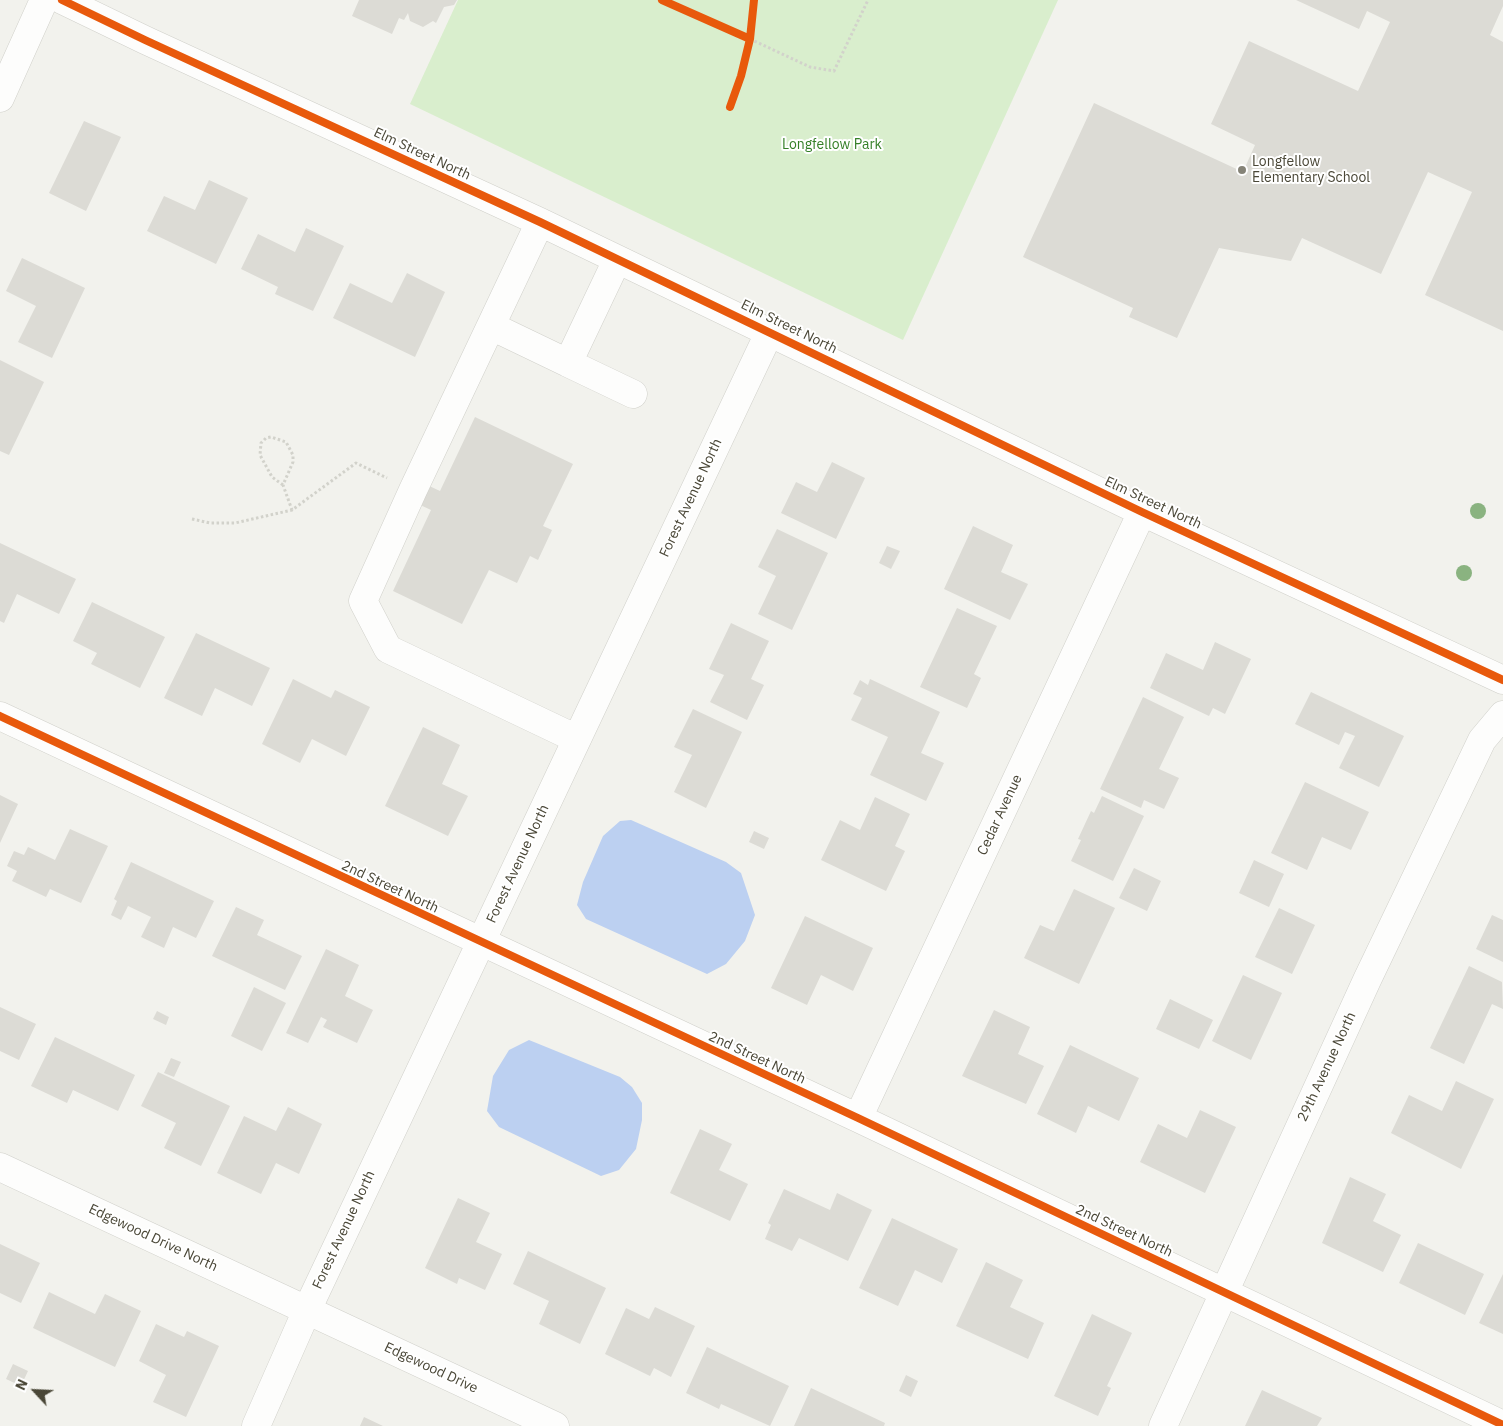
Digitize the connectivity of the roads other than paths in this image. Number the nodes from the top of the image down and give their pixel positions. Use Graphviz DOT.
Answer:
graph roads {
  1 [pos="44,0"];
  2 [pos="62,0"];
  3 [pos="0,98"];
  4 [pos="540,222"];
  5 [pos="617,260"];
  6 [pos="491,326"];
  7 [pos="770,332"];
  8 [pos="568,363"];
  9 [pos="633,394"];
  10 [pos="1142,512"];
  11 [pos="1503,680"];
  12 [pos="1503,715"];
  13 [pos="0,716"];
  14 [pos="577,738"];
  15 [pos="480,943"];
  16 [pos="858,1118"];
  17 [pos="0,1167"];
  18 [pos="1224,1292"];
  19 [pos="307,1310"];
  20 [pos="1503,1425"];
  21 [pos="256,1426"];
  22 [pos="555,1426"];
  23 [pos="1163,1426"];
  1 -- 3 [label="street"];
  2 -- 4 [label="street, Elm Street North"];
  4 -- 5 [label="street, Elm Street North"];
  4 -- 6 [label="street"];
  5 -- 7 [label="street, Elm Street North"];
  5 -- 8 [label="street"];
  6 -- 8 [label="street"];
  6 -- 14 [label="street"];
  7 -- 10 [label="street, Elm Street North"];
  7 -- 14 [label="street, Forest Avenue North"];
  8 -- 9 [label="street"];
  10 -- 11 [label="street, Elm Street North"];
  10 -- 16 [label="street, Cedar Avenue"];
  12 -- 18 [label="street, 29th Avenue North"];
  13 -- 15 [label="street, 2nd Street North"];
  14 -- 15 [label="street, Forest Avenue North"];
  15 -- 16 [label="street, 2nd Street North"];
  15 -- 19 [label="street, Forest Avenue North"];
  16 -- 18 [label="street, 2nd Street North"];
  17 -- 19 [label="street, Edgewood Drive North"];
  18 -- 20 [label="street, 2nd Street North"];
  18 -- 23 [label="street, 29th Avenue North"];
  19 -- 21 [label="street, Forest Avenue North"];
  19 -- 22 [label="street, Edgewood Drive"];
}
